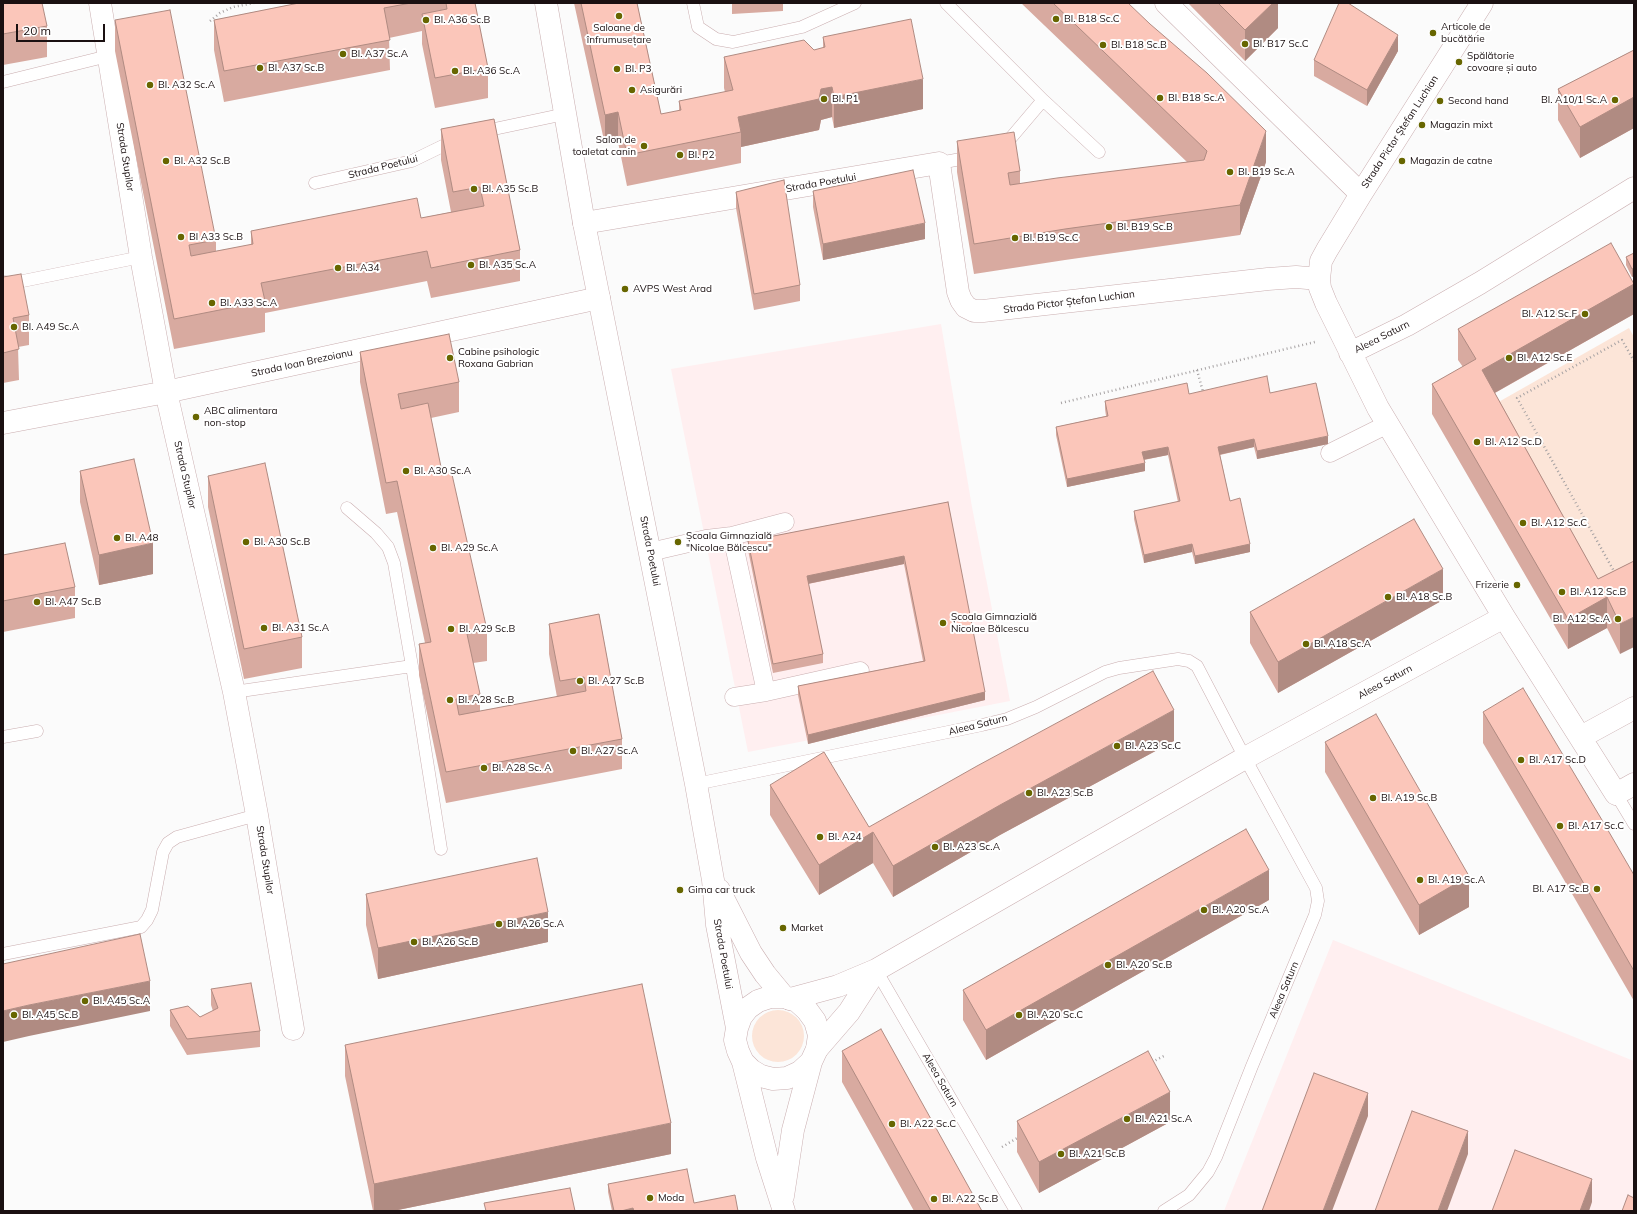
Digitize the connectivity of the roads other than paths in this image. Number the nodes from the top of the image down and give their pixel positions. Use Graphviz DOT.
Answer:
graph roads {
  1 [pos="100,3"];
  2 [pos="546,3"];
  3 [pos="693,3"];
  4 [pos="855,3"];
  5 [pos="946,3"];
  6 [pos="1166,3"];
  7 [pos="1482,3"];
  8 [pos="108,56"];
  9 [pos="3,82"];
  10 [pos="1043,100"];
  11 [pos="565,114"];
  12 [pos="1099,152"];
  13 [pos="939,163"];
  14 [pos="315,183"];
  15 [pos="1634,188"];
  16 [pos="1361,194"];
  17 [pos="584,223"];
  18 [pos="141,257"];
  19 [pos="1319,279"];
  20 [pos="3,282"];
  21 [pos="599,298"];
  22 [pos="1350,353"];
  23 [pos="166,392"];
  24 [pos="3,423"];
  25 [pos="1388,424"];
  26 [pos="1330,452"];
  27 [pos="347,508"];
  28 [pos="785,522"];
  29 [pos="732,536"];
  30 [pos="650,552"];
  31 [pos="1504,617"];
  32 [pos="412,666"];
  33 [pos="860,671"];
  34 [pos="234,692"];
  35 [pos="766,692"];
  36 [pos="734,697"];
  37 [pos="1634,708"];
  38 [pos="37,731"];
  39 [pos="3,737"];
  40 [pos="1581,737"];
  41 [pos="1245,758"];
  42 [pos="696,784"];
  43 [pos="1625,789"];
  44 [pos="257,815"];
  45 [pos="1634,824"];
  46 [pos="441,849"];
  47 [pos="713,880"];
  48 [pos="3,954"];
  49 [pos="876,970"];
  50 [pos="787,998"];
  51 [pos="736,1028"];
  52 [pos="293,1029"];
  53 [pos="814,1056"];
  54 [pos="743,1062"];
  55 [pos="783,1206"];
  56 [pos="1016,1211"];
  57 [pos="1164,1211"];
  1 -- 8 [label="street, Strada Stupilor"];
  2 -- 11 [label="street, Strada Poetului"];
  3 -- 4 [label="lane"];
  5 -- 10 [label="lane"];
  6 -- 16 [label="street, Strada Pictor Ștefan Luchian"];
  7 -- 16 [label="street, Strada Pictor Ștefan Luchian"];
  8 -- 9 [label="lane"];
  8 -- 18 [label="street, Strada Stupilor"];
  10 -- 12 [label="lane"];
  10 -- 13 [label="lane"];
  11 -- 14 [label="lane, Strada Poetului"];
  11 -- 17 [label="street, Strada Poetului"];
  13 -- 17 [label="street, Strada Poetului"];
  13 -- 19 [label="street, Strada Pictor Ștefan Luchian"];
  15 -- 22 [label="street, Aleea Saturn"];
  16 -- 19 [label="street"];
  17 -- 21 [label="street, Strada Poetului"];
  18 -- 20 [label="lane"];
  18 -- 23 [label="street, Strada Stupilor"];
  19 -- 22 [label="street"];
  21 -- 23 [label="street, Strada Ioan Brezoianu"];
  21 -- 30 [label="street, Strada Poetului"];
  22 -- 25 [label="street, Aleea Saturn"];
  23 -- 24 [label="street, Strada Ioan Brezoianu"];
  23 -- 34 [label="street, Strada Stupilor"];
  25 -- 26 [label="street"];
  25 -- 31 [label="street, Aleea Saturn"];
  27 -- 32 [label="lane"];
  28 -- 29 [label="street"];
  29 -- 30 [label="street"];
  29 -- 35 [label="street"];
  30 -- 42 [label="street, Strada Poetului"];
  31 -- 40 [label="street, Aleea Saturn"];
  31 -- 41 [label="street, Aleea Saturn"];
  32 -- 34 [label="lane"];
  32 -- 46 [label="lane"];
  33 -- 35 [label="street"];
  34 -- 44 [label="street, Strada Stupilor"];
  35 -- 36 [label="street"];
  37 -- 40 [label="street"];
  38 -- 39 [label="lane"];
  40 -- 43 [label="street, Aleea Saturn"];
  41 -- 42 [label="lane, Aleea Saturn"];
  41 -- 49 [label="street, Aleea Saturn"];
  41 -- 57 [label="lane, Aleea Saturn"];
  42 -- 47 [label="street, Strada Poetului"];
  43 -- 45 [label="lane, Aleea Saturn"];
  44 -- 48 [label="lane"];
  44 -- 52 [label="street, Strada Stupilor"];
  47 -- 50 [label="street, Strada Poetului"];
  47 -- 51 [label="street, Strada Poetului"];
  49 -- 50 [label="street, Aleea Saturn"];
  49 -- 53 [label="street, Aleea Saturn"];
  49 -- 56 [label="lane, Aleea Saturn"];
  50 -- 51 [label="street"];
  50 -- 53 [label="street, Strada Poetului"];
  51 -- 54 [label="street, Strada Poetului"];
  53 -- 54 [label="street"];
  53 -- 55 [label="street, Strada Poetului"];
  54 -- 55 [label="street, Strada Poetului"];
}
